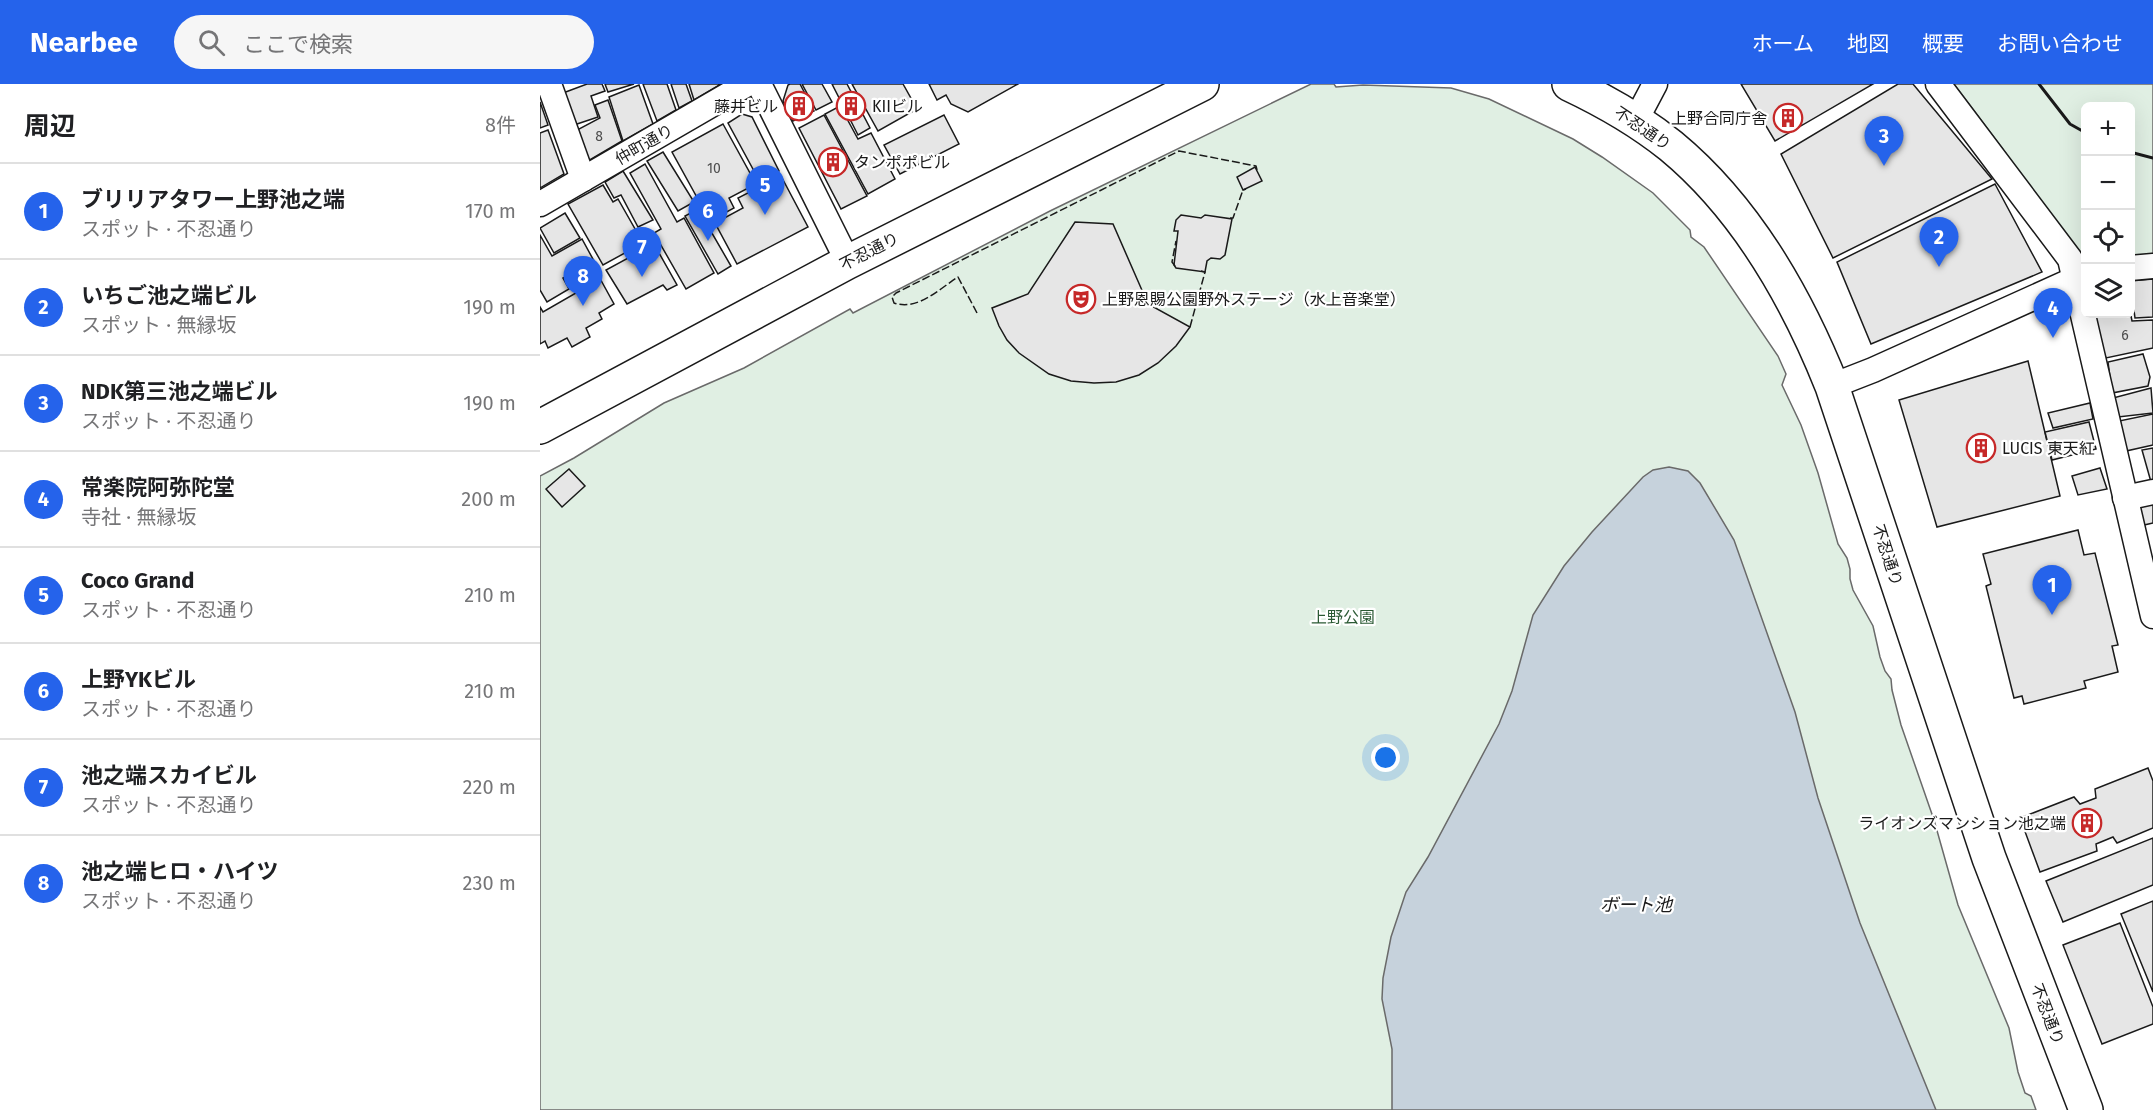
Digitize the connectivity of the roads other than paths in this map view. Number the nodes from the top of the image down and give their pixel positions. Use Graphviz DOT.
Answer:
graph roads {
  1 [pos="549,84"];
  2 [pos="747,84"];
  3 [pos="759,84"];
  4 [pos="1202,84"];
  5 [pos="1569,84"];
  6 [pos="1655,84"];
  7 [pos="1938,84"];
  8 [pos="1636,120"];
  9 [pos="583,179"];
  10 [pos="540,204"];
  11 [pos="848,262"];
  12 [pos="2153,266"];
  13 [pos="2135,268"];
  14 [pos="2080,277"];
  15 [pos="1832,386"];
  16 [pos="540,426"];
  17 [pos="2153,492"];
  18 [pos="2125,498"];
  19 [pos="2153,616"];
  20 [pos="2086,1110"];
  1 -- 9 [label="street"];
  2 -- 9 [label="street, 仲町通り"];
  3 -- 11 [label="street"];
  4 -- 11 [label="main road, 不忍通り"];
  5 -- 8 [label="main road, 不忍通り"];
  6 -- 8 [label="street"];
  7 -- 14 [label="street"];
  8 -- 15 [label="main road, 不忍通り"];
  9 -- 10 [label="street, 仲町通り"];
  11 -- 16 [label="main road, 不忍通り"];
  12 -- 13 [label="street"];
  14 -- 15 [label="street"];
  14 -- 18 [label="street"];
  15 -- 20 [label="main road, 不忍通り"];
  17 -- 18 [label="street"];
  18 -- 19 [label="street"];
}
